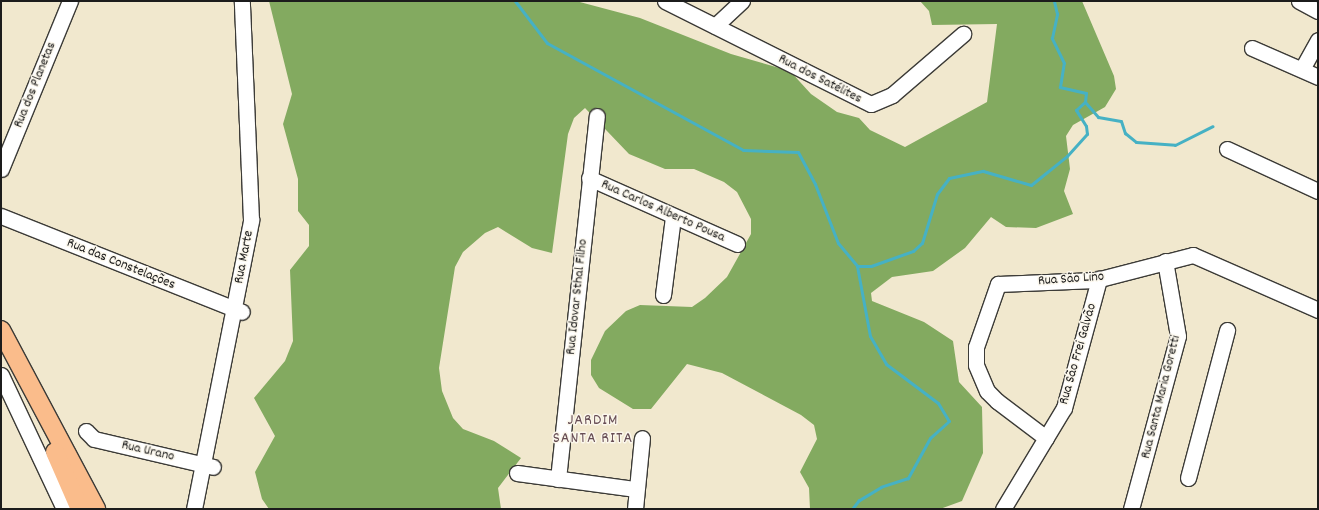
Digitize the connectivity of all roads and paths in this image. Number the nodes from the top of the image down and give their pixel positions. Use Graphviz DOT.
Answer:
graph roads {
  1 [pos="70,1"];
  2 [pos="242,1"];
  3 [pos="250,1"];
  4 [pos="664,1"];
  5 [pos="742,1"];
  6 [pos="1299,1"];
  7 [pos="1318,11"];
  8 [pos="715,26"];
  9 [pos="962,34"];
  10 [pos="1318,40"];
  11 [pos="1252,48"];
  12 [pos="1302,69"];
  13 [pos="1318,77"];
  14 [pos="596,116"];
  15 [pos="1227,150"];
  16 [pos="1,169"];
  17 [pos="590,178"];
  18 [pos="1318,191"];
  19 [pos="1,216"];
  20 [pos="673,217"];
  21 [pos="737,244"];
  22 [pos="1165,261"];
  23 [pos="1099,279"];
  24 [pos="662,295"];
  25 [pos="238,310"];
  26 [pos="1318,310"];
  27 [pos="1,330"];
  28 [pos="1227,330"];
  29 [pos="1,342"];
  30 [pos="1,375"];
  31 [pos="86,431"];
  32 [pos="642,438"];
  33 [pos="1046,438"];
  34 [pos="208,465"];
  35 [pos="518,473"];
  36 [pos="1188,478"];
  37 [pos="558,479"];
  38 [pos="636,490"];
  39 [pos="64,509"];
  40 [pos="80,509"];
  41 [pos="96,509"];
  42 [pos="194,509"];
  43 [pos="204,509"];
  44 [pos="635,509"];
  45 [pos="1003,509"];
  46 [pos="1131,509"];
  1 -- 16 [label="street, Rua dos Planetas"];
  2 -- 25 [label="street, Rua Marte"];
  3 -- 25 [label="street, Rua Marte"];
  4 -- 8 [label="street, Rua dos Satélites"];
  5 -- 8 [label="street"];
  6 -- 7 [label="street"];
  8 -- 9 [label="street, Rua dos Satélites"];
  10 -- 12 [label="street"];
  11 -- 12 [label="street"];
  12 -- 13 [label="street"];
  14 -- 17 [label="street, Rua Idovar Sthal Filho"];
  15 -- 18 [label="street"];
  17 -- 20 [label="street, Rua Carlos Alberto Pousa"];
  17 -- 37 [label="street, Rua Idovar Sthal Filho"];
  19 -- 25 [label="street, Rua das Constelações"];
  20 -- 21 [label="street, Rua Carlos Alberto Pousa"];
  20 -- 24 [label="street"];
  22 -- 23 [label="street, Rua São Lino"];
  22 -- 26 [label="street, Rua São Lino"];
  22 -- 46 [label="street, Rua Santa Maria Goretti"];
  23 -- 33 [label="street, Rua São Frei Galvão"];
  23 -- 33 [label="street, Rua São Lino"];
  25 -- 34 [label="street, Rua Marte"];
  27 -- 41 [label="main road"];
  28 -- 36 [label="street"];
  29 -- 40 [label="main road"];
  30 -- 39 [label="street"];
  31 -- 34 [label="street, Rua Urano"];
  32 -- 38 [label="street"];
  33 -- 45 [label="street, Rua São Frei Galvão"];
  34 -- 42 [label="street, Rua Marte"];
  34 -- 43 [label="street, Rua Marte"];
  35 -- 37 [label="street"];
  37 -- 38 [label="street"];
  38 -- 44 [label="street"];
}
